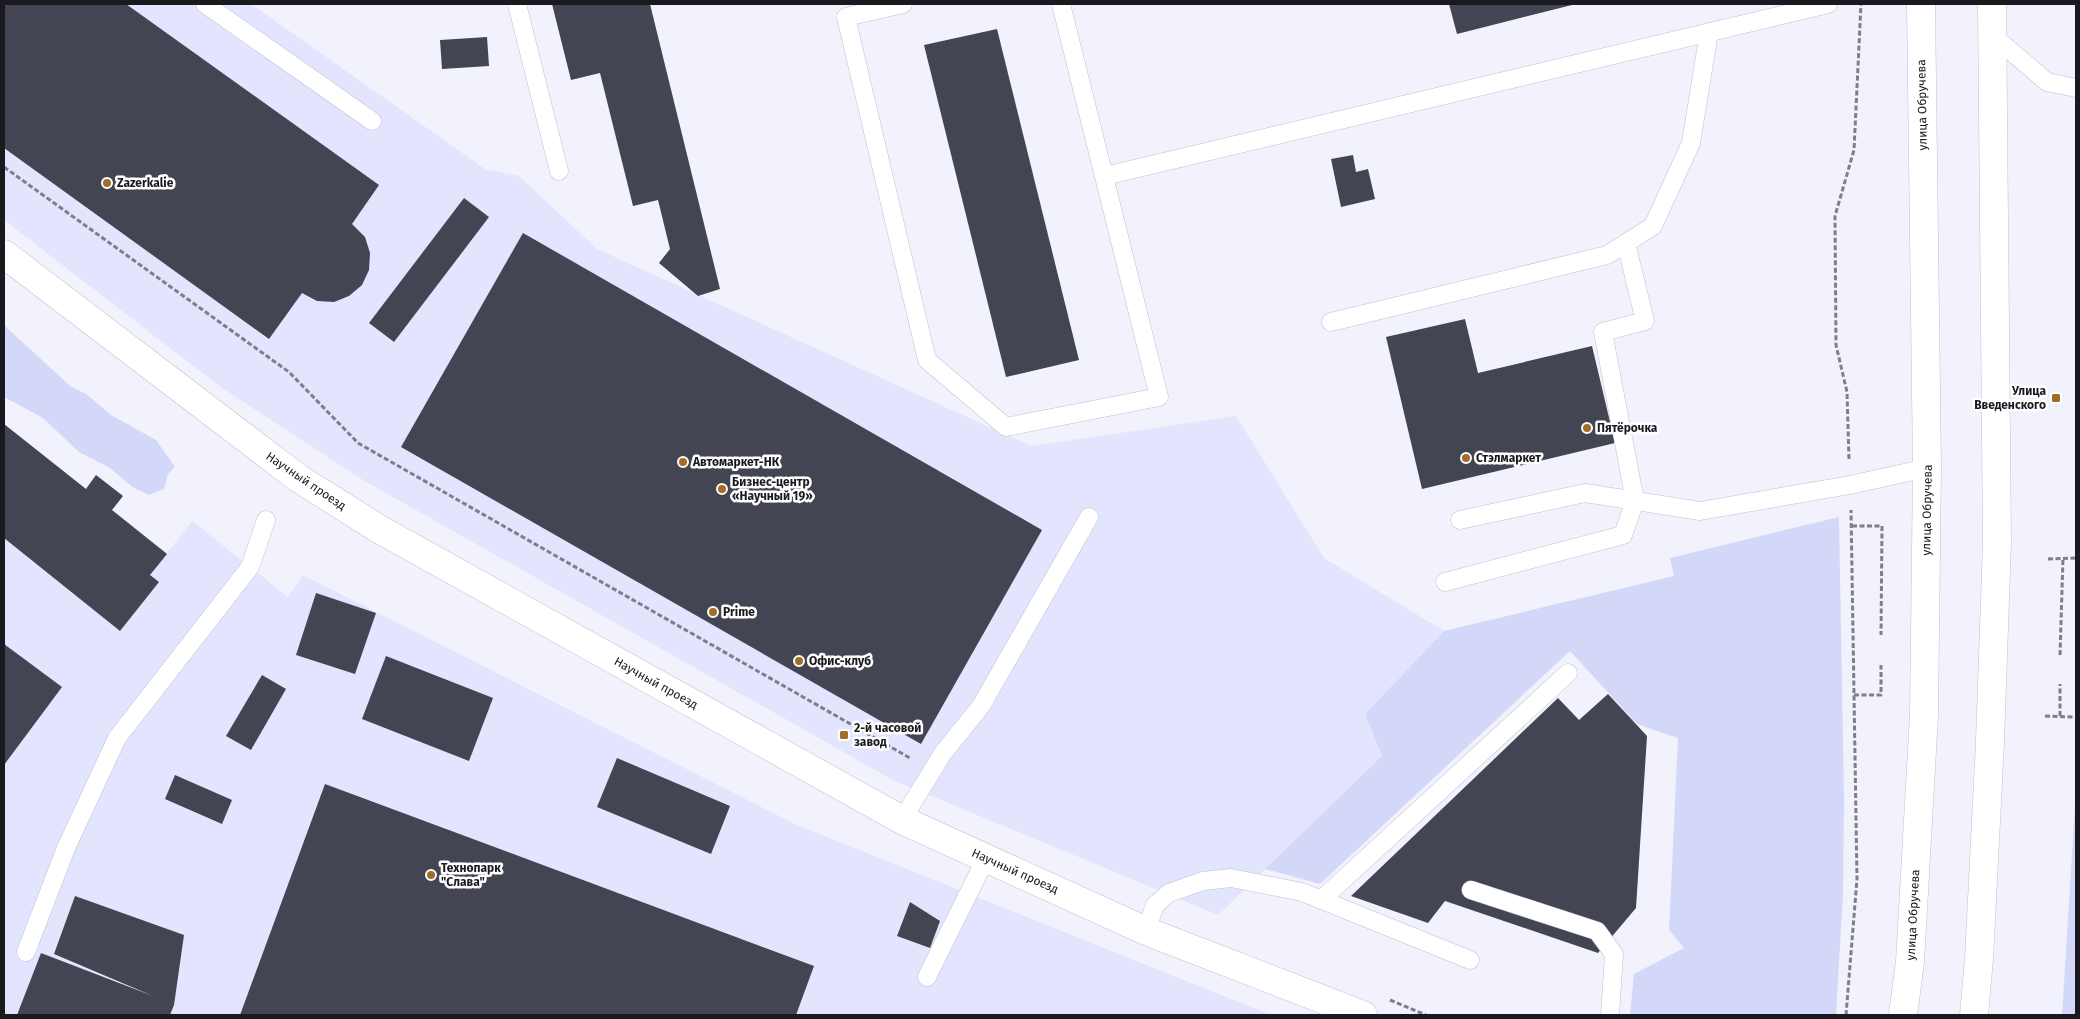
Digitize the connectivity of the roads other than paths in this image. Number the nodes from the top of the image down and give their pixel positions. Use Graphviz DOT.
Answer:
graph roads {
  1 [pos="205,4"];
  2 [pos="517,4"];
  3 [pos="903,4"];
  4 [pos="1061,4"];
  5 [pos="1828,4"];
  6 [pos="1921,4"];
  7 [pos="1992,4"];
  8 [pos="1709,32"];
  9 [pos="1992,34"];
  10 [pos="2076,88"];
  11 [pos="372,121"];
  12 [pos="559,171"];
  13 [pos="1105,176"];
  14 [pos="1626,243"];
  15 [pos="4,254"];
  16 [pos="1331,322"];
  17 [pos="1927,468"];
  18 [pos="1635,501"];
  19 [pos="1089,517"];
  20 [pos="266,520"];
  21 [pos="1460,520"];
  22 [pos="1445,582"];
  23 [pos="1568,673"];
  24 [pos="902,820"];
  25 [pos="986,858"];
  26 [pos="1471,890"];
  27 [pos="1321,900"];
  28 [pos="1146,931"];
  29 [pos="26,952"];
  30 [pos="1470,960"];
  31 [pos="926,978"];
  32 [pos="1363,1015"];
  33 [pos="1610,1015"];
  34 [pos="1903,1015"];
  35 [pos="1974,1015"];
  1 -- 11 [label="lane"];
  2 -- 12 [label="lane"];
  3 -- 13 [label="lane"];
  4 -- 13 [label="lane"];
  5 -- 8 [label="lane"];
  6 -- 17 [label="main road, улица Обручева"];
  7 -- 9 [label="main road"];
  8 -- 13 [label="lane"];
  8 -- 14 [label="lane"];
  9 -- 10 [label="lane"];
  9 -- 35 [label="main road"];
  14 -- 16 [label="lane"];
  14 -- 18 [label="lane"];
  15 -- 24 [label="main road, Научный проезд"];
  17 -- 18 [label="lane"];
  17 -- 34 [label="main road, улица Обручева"];
  18 -- 21 [label="lane"];
  18 -- 22 [label="lane"];
  19 -- 24 [label="lane"];
  20 -- 29 [label="lane"];
  23 -- 27 [label="lane"];
  24 -- 25 [label="main road, Научный проезд"];
  25 -- 28 [label="main road, Научный проезд"];
  25 -- 31 [label="lane"];
  26 -- 33 [label="lane"];
  27 -- 28 [label="lane"];
  27 -- 30 [label="lane"];
  28 -- 32 [label="main road, Научный проезд"];
}
